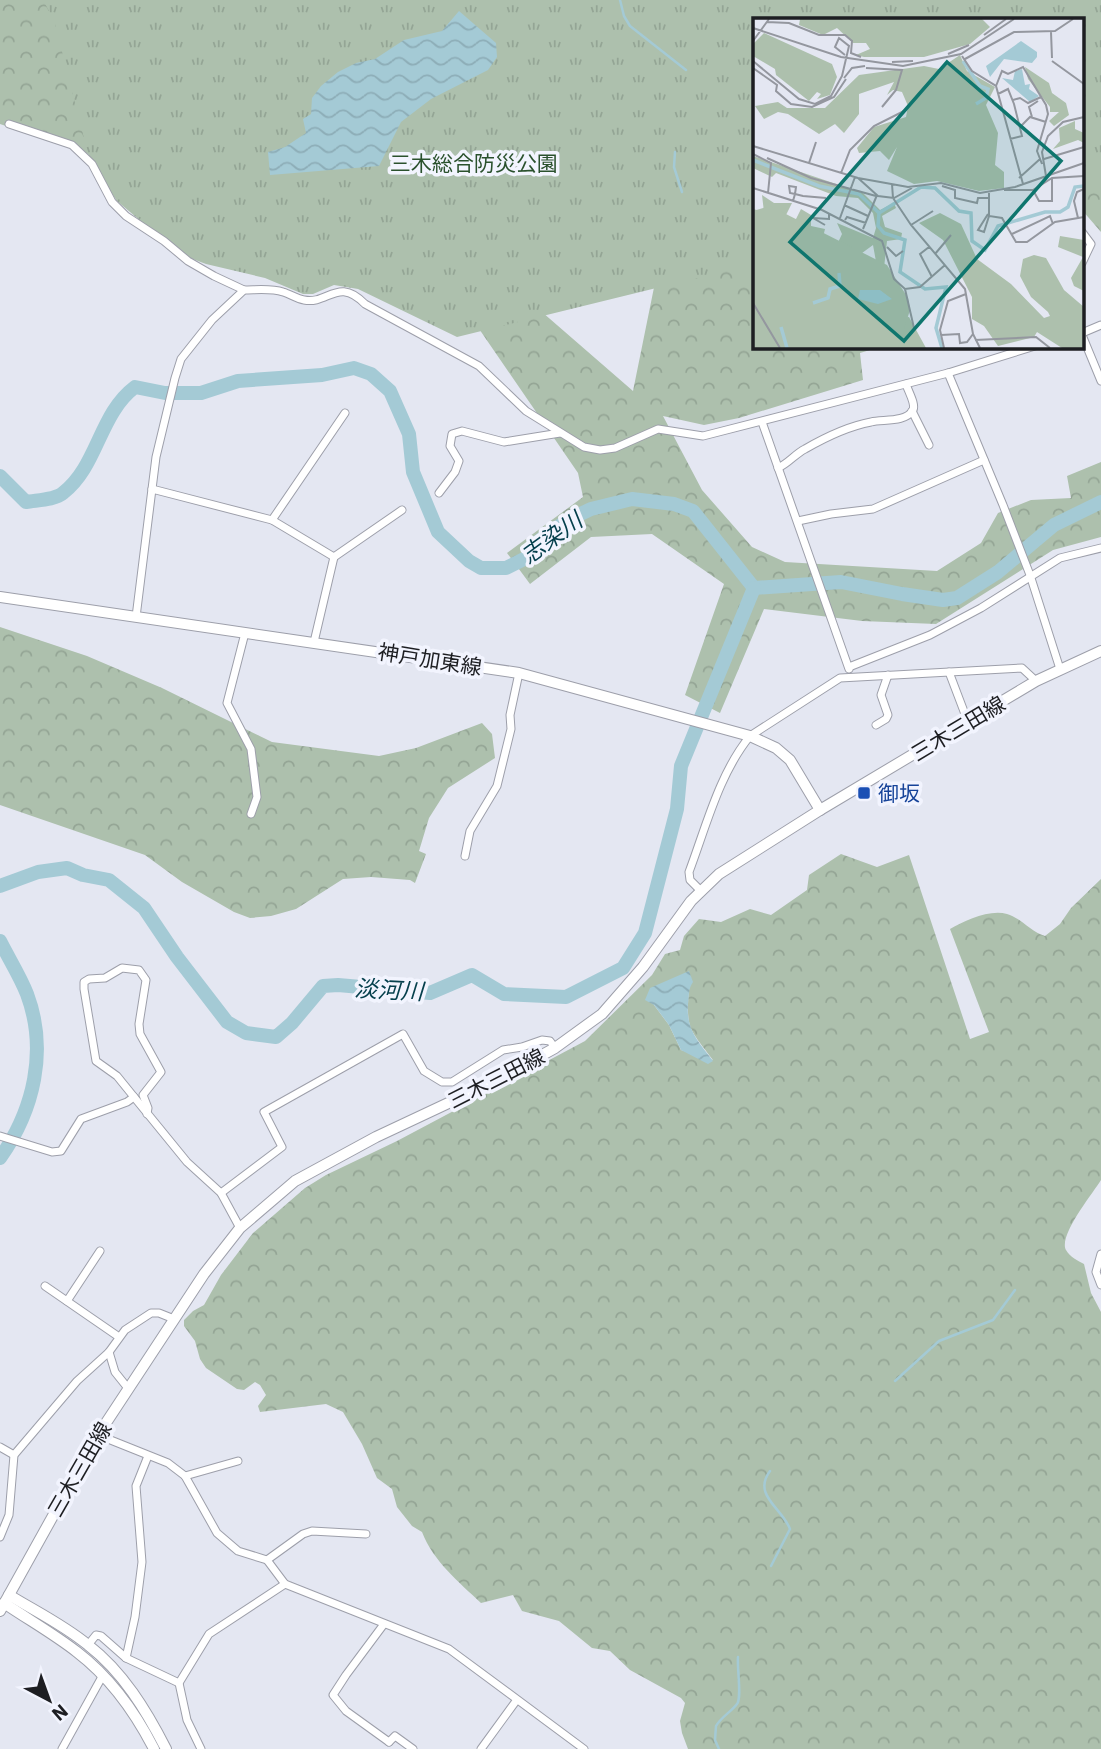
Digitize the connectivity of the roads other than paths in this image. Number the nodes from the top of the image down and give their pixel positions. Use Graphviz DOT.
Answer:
graph roads {
  1 [pos="9,124"];
  2 [pos="1084,235"];
  3 [pos="1084,258"];
  4 [pos="244,290"];
  5 [pos="1101,325"];
  6 [pos="1084,333"];
  7 [pos="1084,339"];
  8 [pos="1026,348"];
  9 [pos="948,373"];
  10 [pos="1101,381"];
  11 [pos="906,384"];
  12 [pos="912,411"];
  13 [pos="345,413"];
  14 [pos="762,422"];
  15 [pos="561,433"];
  16 [pos="929,445"];
  17 [pos="984,460"];
  18 [pos="778,468"];
  19 [pos="152,489"];
  20 [pos="439,494"];
  21 [pos="402,510"];
  22 [pos="272,520"];
  23 [pos="797,521"];
  24 [pos="1101,548"];
  25 [pos="334,558"];
  26 [pos="1030,575"];
  27 [pos="0,597"];
  28 [pos="136,617"];
  29 [pos="245,633"];
  30 [pos="314,642"];
  31 [pos="1101,651"];
  32 [pos="849,667"];
  33 [pos="1060,669"];
  34 [pos="949,672"];
  35 [pos="519,673"];
  36 [pos="888,675"];
  37 [pos="851,676"];
  38 [pos="1036,681"];
  39 [pos="968,722"];
  40 [pos="876,725"];
  41 [pos="750,736"];
  42 [pos="820,810"];
  43 [pos="251,814"];
  44 [pos="465,856"];
  45 [pos="701,891"];
  46 [pos="555,1048"];
  47 [pos="134,1097"];
  48 [pos="146,1114"];
  49 [pos="0,1136"];
  50 [pos="221,1193"];
  51 [pos="240,1228"];
  52 [pos="100,1251"];
  53 [pos="1101,1254"];
  54 [pos="1101,1285"];
  55 [pos="45,1286"];
  56 [pos="67,1301"];
  57 [pos="174,1319"];
  58 [pos="119,1337"];
  59 [pos="109,1352"];
  60 [pos="127,1387"];
  61 [pos="98,1435"];
  62 [pos="0,1447"];
  63 [pos="15,1455"];
  64 [pos="148,1457"];
  65 [pos="238,1461"];
  66 [pos="185,1476"];
  67 [pos="366,1534"];
  68 [pos="0,1537"];
  69 [pos="267,1560"];
  70 [pos="285,1584"];
  71 [pos="4,1603"];
  72 [pos="384,1625"];
  73 [pos="88,1644"];
  74 [pos="126,1658"];
  75 [pos="103,1675"];
  76 [pos="179,1683"];
  77 [pos="516,1701"];
  78 [pos="389,1745"];
  79 [pos="62,1749"];
  80 [pos="155,1749"];
  81 [pos="166,1749"];
  82 [pos="201,1749"];
  83 [pos="412,1749"];
  84 [pos="481,1749"];
  85 [pos="584,1749"];
  1 -- 4 [label="street"];
  2 -- 3 [label="street"];
  4 -- 15 [label="street"];
  4 -- 19 [label="street"];
  5 -- 6 [label="street"];
  7 -- 10 [label="street"];
  8 -- 9 [label="street"];
  9 -- 11 [label="street"];
  9 -- 17 [label="street"];
  11 -- 12 [label="street"];
  11 -- 14 [label="street"];
  12 -- 16 [label="street"];
  12 -- 18 [label="street"];
  13 -- 22 [label="street"];
  14 -- 15 [label="street"];
  14 -- 18 [label="street"];
  15 -- 20 [label="street"];
  17 -- 23 [label="street"];
  17 -- 26 [label="street"];
  18 -- 23 [label="street"];
  19 -- 22 [label="street"];
  19 -- 28 [label="street"];
  21 -- 25 [label="street"];
  22 -- 25 [label="street"];
  23 -- 32 [label="street"];
  24 -- 26 [label="street"];
  25 -- 30 [label="street"];
  26 -- 32 [label="street"];
  26 -- 33 [label="street"];
  27 -- 28 [label="main road, 神戸加東線"];
  28 -- 29 [label="main road, 神戸加東線"];
  29 -- 30 [label="main road, 神戸加東線"];
  29 -- 43 [label="street"];
  30 -- 35 [label="main road, 神戸加東線"];
  31 -- 33 [label="main road, 三木三田線"];
  32 -- 37 [label="street"];
  33 -- 38 [label="main road, 三木三田線"];
  34 -- 36 [label="street"];
  34 -- 38 [label="street"];
  34 -- 39 [label="street"];
  35 -- 41 [label="main road, 神戸加東線"];
  35 -- 44 [label="street"];
  36 -- 37 [label="street"];
  36 -- 40 [label="street"];
  37 -- 41 [label="street"];
  38 -- 39 [label="main road, 三木三田線"];
  39 -- 42 [label="main road, 三木三田線"];
  41 -- 42 [label="main road, 神戸加東線"];
  41 -- 45 [label="street"];
  42 -- 45 [label="main road, 三木三田線"];
  45 -- 46 [label="main road, 三木三田線"];
  46 -- 50 [label="street"];
  46 -- 51 [label="main road, 三木三田線"];
  47 -- 48 [label="street"];
  47 -- 48 [label="street"];
  47 -- 49 [label="street"];
  48 -- 50 [label="street"];
  50 -- 51 [label="street"];
  51 -- 57 [label="main road, 三木三田線"];
  52 -- 56 [label="street"];
  53 -- 54 [label="street"];
  55 -- 56 [label="street"];
  56 -- 58 [label="street"];
  57 -- 58 [label="street"];
  57 -- 60 [label="main road, 三木三田線"];
  58 -- 59 [label="street"];
  59 -- 60 [label="street"];
  59 -- 63 [label="street"];
  60 -- 61 [label="main road, 三木三田線"];
  61 -- 64 [label="street"];
  61 -- 71 [label="main road, 三木三田線"];
  62 -- 63 [label="street"];
  63 -- 68 [label="street"];
  64 -- 66 [label="street"];
  64 -- 74 [label="street"];
  65 -- 66 [label="street"];
  66 -- 69 [label="street"];
  67 -- 69 [label="street"];
  69 -- 70 [label="street"];
  70 -- 72 [label="street"];
  70 -- 76 [label="street"];
  71 -- 73 [label="main road"];
  71 -- 75 [label="main road"];
  72 -- 77 [label="street"];
  72 -- 78 [label="street"];
  73 -- 74 [label="street"];
  73 -- 81 [label="main road"];
  74 -- 76 [label="street"];
  75 -- 79 [label="street"];
  75 -- 80 [label="main road"];
  76 -- 82 [label="street"];
  77 -- 84 [label="street"];
  77 -- 85 [label="street"];
  78 -- 83 [label="street"];
}
